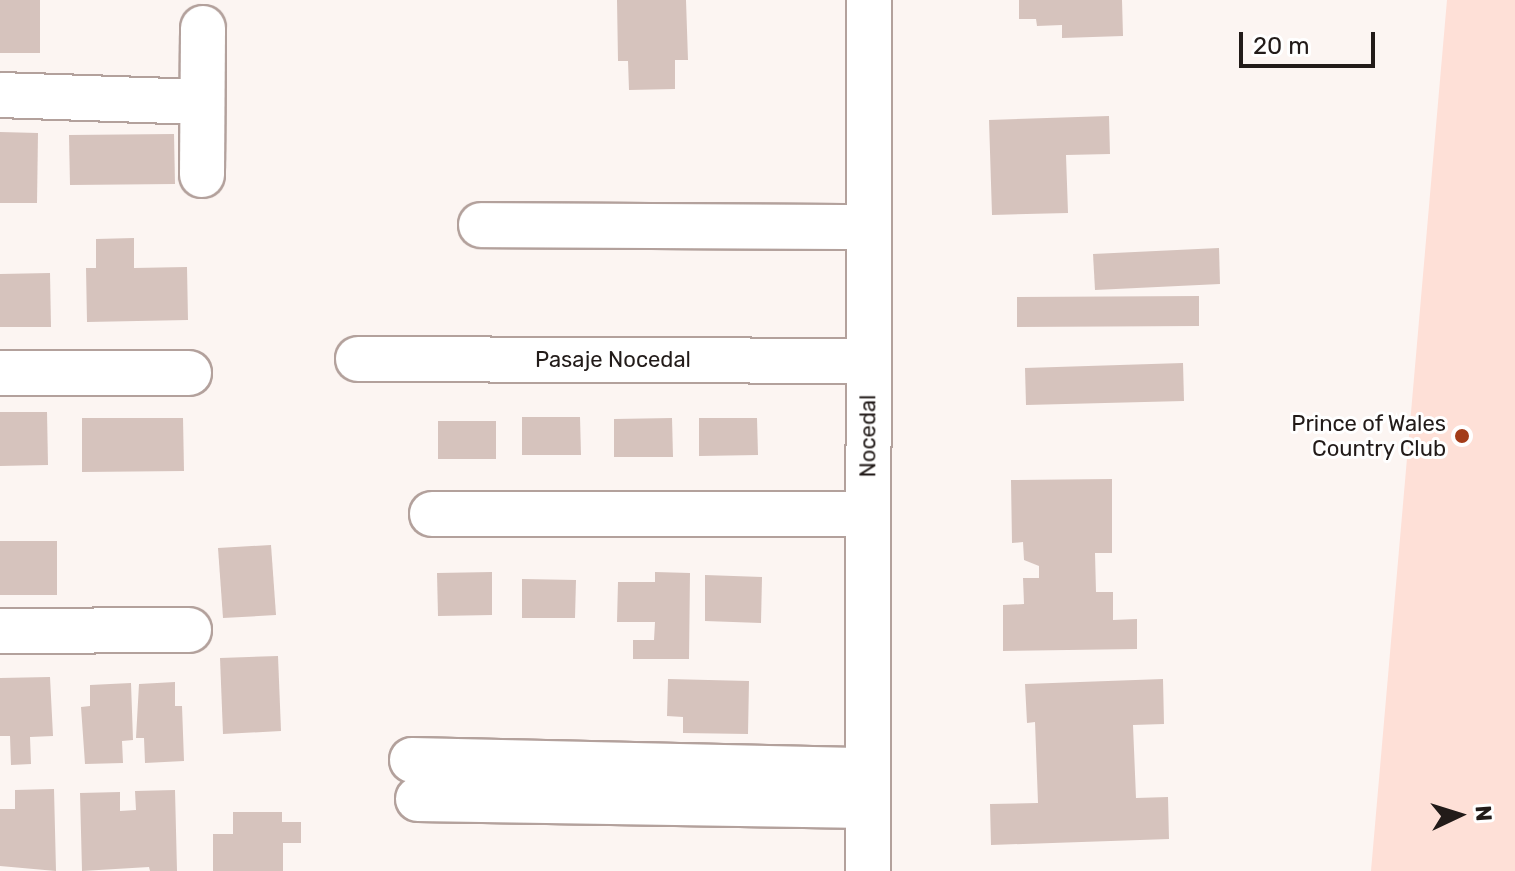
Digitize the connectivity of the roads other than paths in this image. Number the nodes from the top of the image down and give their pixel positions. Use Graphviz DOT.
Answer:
graph roads {
  1 [pos="869,0"];
  2 [pos="203,28"];
  3 [pos="0,95"];
  4 [pos="202,102"];
  5 [pos="202,175"];
  6 [pos="481,225"];
  7 [pos="869,227"];
  8 [pos="358,359"];
  9 [pos="868,361"];
  10 [pos="0,373"];
  11 [pos="189,373"];
  12 [pos="432,514"];
  13 [pos="868,514"];
  14 [pos="189,630"];
  15 [pos="0,631"];
  16 [pos="415,779"];
  17 [pos="868,788"];
  18 [pos="868,871"];
  1 -- 7 [label="street, Nocedal"];
  2 -- 4 [label="street"];
  3 -- 4 [label="street"];
  4 -- 5 [label="street"];
  6 -- 7 [label="street"];
  7 -- 9 [label="street, Nocedal"];
  8 -- 9 [label="street, Pasaje Nocedal"];
  9 -- 13 [label="street, Nocedal"];
  10 -- 11 [label="street"];
  12 -- 13 [label="street"];
  13 -- 17 [label="street, Nocedal"];
  14 -- 15 [label="street"];
  16 -- 17 [label="street"];
  17 -- 18 [label="street, Nocedal"];
}
